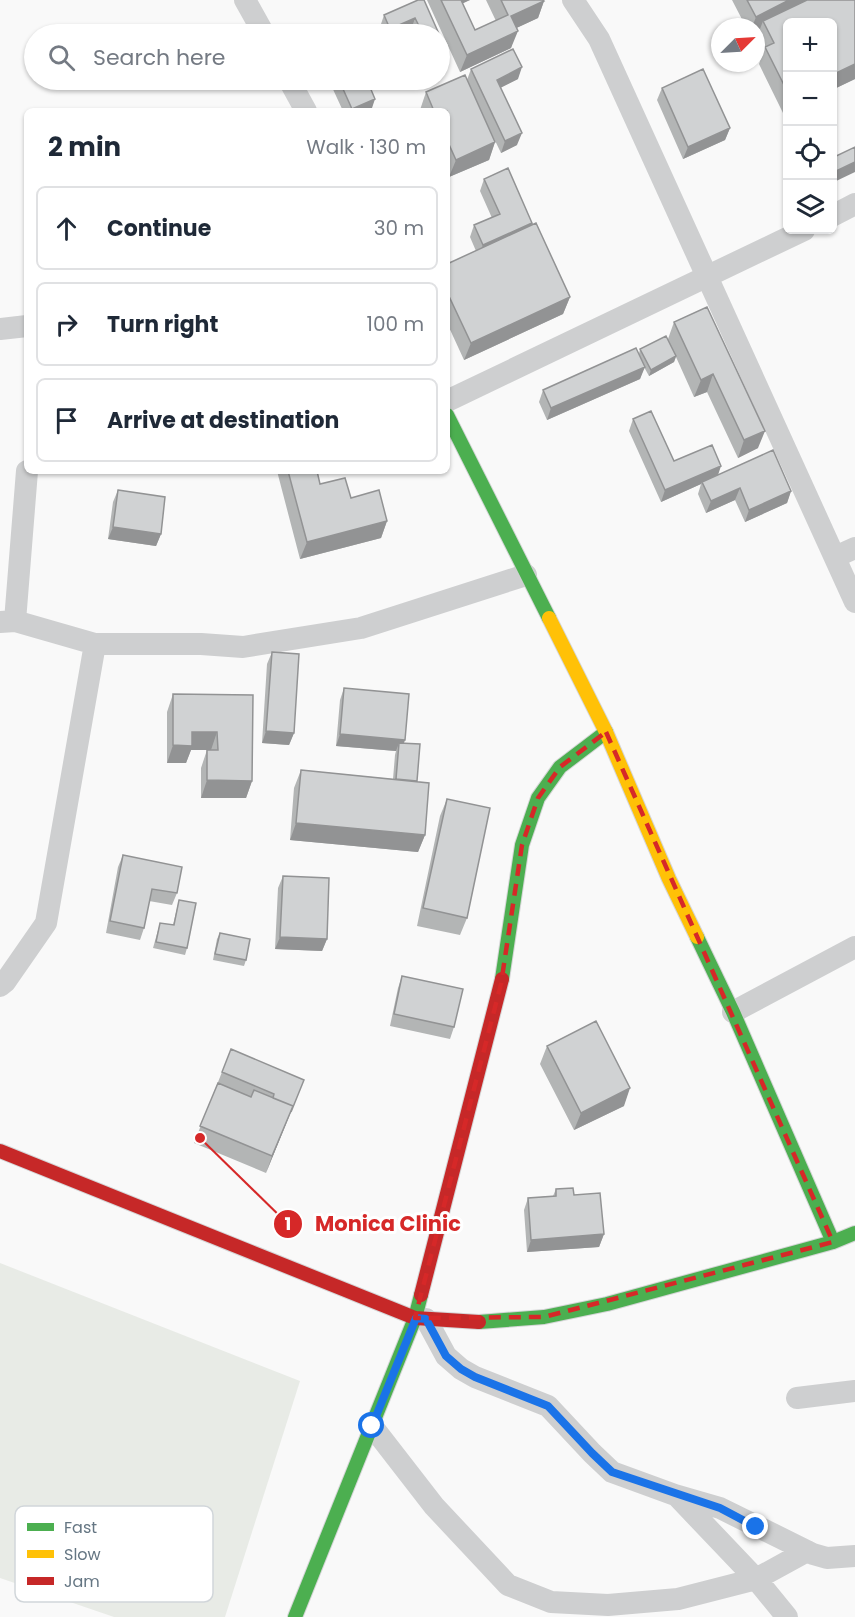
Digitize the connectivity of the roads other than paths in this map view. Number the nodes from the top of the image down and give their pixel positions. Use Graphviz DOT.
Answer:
graph roads {
  1 [pos="245,0"];
  2 [pos="573,0"];
  3 [pos="258,24"];
  4 [pos="294,90"];
  5 [pos="304,108"];
  6 [pos="855,204"];
  7 [pos="837,213"];
  8 [pos="796,234"];
  9 [pos="707,278"];
  10 [pos="24,326"];
  11 [pos="0,329"];
  12 [pos="450,400"];
  13 [pos="450,421"];
  14 [pos="27,474"];
  15 [pos="845,552"];
  16 [pos="526,575"];
  17 [pos="855,602"];
  18 [pos="7,622"];
  19 [pos="95,644"];
  20 [pos="606,732"];
  21 [pos="855,947"];
  22 [pos="0,986"];
  23 [pos="733,1012"];
  24 [pos="0,1151"];
  25 [pos="855,1233"];
  26 [pos="833,1242"];
  27 [pos="421,1319"];
  28 [pos="855,1390"];
  29 [pos="797,1398"];
  30 [pos="372,1426"];
  31 [pos="675,1495"];
  32 [pos="807,1551"];
  33 [pos="855,1556"];
  34 [pos="756,1579"];
  35 [pos="295,1617"];
  36 [pos="787,1617"];
  1 -- 3 [label="street"];
  2 -- 9 [label="street"];
  4 -- 5 [label="street"];
  6 -- 7 [label="street"];
  8 -- 9 [label="street"];
  9 -- 12 [label="street"];
  9 -- 15 [label="street"];
  10 -- 11 [label="street"];
  13 -- 16 [label="street"];
  14 -- 18 [label="street"];
  15 -- 17 [label="street"];
  16 -- 19 [label="street"];
  16 -- 20 [label="street"];
  18 -- 19 [label="street"];
  19 -- 22 [label="street"];
  20 -- 23 [label="street"];
  20 -- 27 [label="street"];
  21 -- 23 [label="street"];
  23 -- 26 [label="street"];
  24 -- 27 [label="street"];
  25 -- 26 [label="street"];
  26 -- 27 [label="street"];
  27 -- 30 [label="street"];
  27 -- 31 [label="street"];
  28 -- 29 [label="street"];
  30 -- 34 [label="street"];
  30 -- 35 [label="street"];
  31 -- 32 [label="street"];
  31 -- 34 [label="street"];
  32 -- 33 [label="street"];
  32 -- 34 [label="street"];
  34 -- 36 [label="street"];
}
